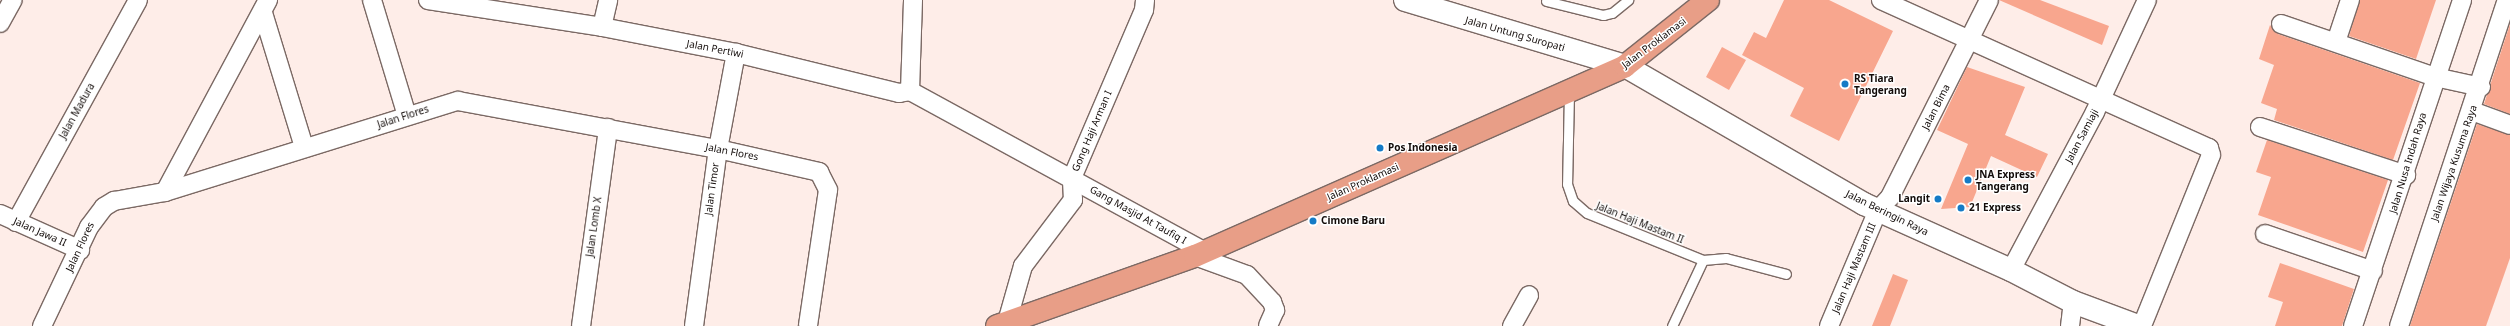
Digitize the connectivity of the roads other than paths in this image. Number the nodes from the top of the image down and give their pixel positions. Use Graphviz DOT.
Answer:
graph roads {
  1 [pos="13,0"];
  2 [pos="138,0"];
  3 [pos="372,0"];
  4 [pos="428,0"];
  5 [pos="608,0"];
  6 [pos="913,0"];
  7 [pos="1145,0"];
  8 [pos="1406,0"];
  9 [pos="1544,0"];
  10 [pos="1628,0"];
  11 [pos="1708,0"];
  12 [pos="1881,0"];
  13 [pos="1989,0"];
  14 [pos="2147,0"];
  15 [pos="2350,0"];
  16 [pos="2462,0"];
  17 [pos="265,6"];
  18 [pos="2507,10"];
  19 [pos="0,23"];
  20 [pos="2281,24"];
  21 [pos="602,27"];
  22 [pos="1970,39"];
  23 [pos="2336,42"];
  24 [pos="736,53"];
  25 [pos="1625,66"];
  26 [pos="2446,79"];
  27 [pos="2481,87"];
  28 [pos="910,91"];
  29 [pos="1569,91"];
  30 [pos="2102,98"];
  31 [pos="2472,111"];
  32 [pos="407,116"];
  33 [pos="2510,125"];
  34 [pos="2260,127"];
  35 [pos="608,128"];
  36 [pos="304,147"];
  37 [pos="718,149"];
  38 [pos="2406,175"];
  39 [pos="1072,178"];
  40 [pos="165,192"];
  41 [pos="1878,210"];
  42 [pos="0,214"];
  43 [pos="16,222"];
  44 [pos="2265,234"];
  45 [pos="80,250"];
  46 [pos="1200,254"];
  47 [pos="1702,260"];
  48 [pos="2011,270"];
  49 [pos="2373,271"];
  50 [pos="1786,274"];
  51 [pos="1529,295"];
  52 [pos="2073,302"];
  53 [pos="1002,324"];
  54 [pos="42,326"];
  55 [pos="581,326"];
  56 [pos="694,326"];
  57 [pos="808,326"];
  58 [pos="1268,326"];
  59 [pos="1512,326"];
  60 [pos="1672,326"];
  61 [pos="1829,326"];
  62 [pos="2070,326"];
  63 [pos="2138,326"];
  64 [pos="2142,326"];
  65 [pos="2353,326"];
  66 [pos="2399,326"];
  1 -- 19 [label="street"];
  2 -- 43 [label="street, Jalan Madura"];
  3 -- 32 [label="street"];
  4 -- 21 [label="street, Jalan Pertiwi"];
  5 -- 21 [label="street"];
  6 -- 28 [label="street"];
  7 -- 39 [label="street, Gong Haji Arman I"];
  8 -- 25 [label="street, Jalan Untung Suropati"];
  9 -- 10 [label="lane"];
  11 -- 25 [label="main road, Jalan Proklamasi"];
  12 -- 22 [label="street"];
  13 -- 22 [label="street, Jalan Bima"];
  14 -- 30 [label="street, Jalan Samiaji"];
  15 -- 23 [label="street"];
  16 -- 26 [label="street, Jalan Nusa Indah Raya"];
  17 -- 36 [label="street"];
  17 -- 40 [label="street"];
  18 -- 27 [label="street, Jalan Wijaya Kusuma Raya"];
  20 -- 23 [label="street"];
  21 -- 24 [label="street, Jalan Pertiwi"];
  22 -- 30 [label="street"];
  22 -- 41 [label="street, Jalan Bima"];
  23 -- 26 [label="street"];
  24 -- 28 [label="street, Jalan Pertiwi"];
  24 -- 37 [label="street, Jalan Timor"];
  25 -- 29 [label="main road, Jalan Proklamasi"];
  25 -- 41 [label="street, Jalan Beringin Raya"];
  26 -- 27 [label="street"];
  26 -- 38 [label="street, Jalan Nusa Indah Raya"];
  27 -- 31 [label="street, Jalan Wijaya Kusuma Raya"];
  28 -- 39 [label="street, Gang Masjid At Taufiq I"];
  29 -- 46 [label="main road, Jalan Proklamasi"];
  29 -- 47 [label="lane, Jalan Haji Mastam II"];
  30 -- 48 [label="street, Jalan Samiaji"];
  30 -- 64 [label="street"];
  31 -- 33 [label="street"];
  31 -- 66 [label="street, Jalan Wijaya Kusuma Raya"];
  32 -- 35 [label="street, Jalan Flores"];
  32 -- 36 [label="street, Jalan Flores"];
  34 -- 38 [label="street"];
  35 -- 37 [label="street, Jalan Flores"];
  35 -- 55 [label="street, Jalan Lomb X"];
  36 -- 40 [label="street, Jalan Flores"];
  37 -- 56 [label="street, Jalan Timor"];
  37 -- 57 [label="street, Jalan Flores"];
  38 -- 49 [label="street, Jalan Nusa Indah Raya"];
  39 -- 46 [label="street, Gang Masjid At Taufiq I"];
  39 -- 53 [label="street, Gong Haji Arman I"];
  40 -- 45 [label="street, Jalan Flores"];
  41 -- 48 [label="street, Jalan Beringin Raya"];
  41 -- 61 [label="street, Jalan Haji Mastam III"];
  42 -- 43 [label="street, Jalan Jawa II"];
  43 -- 45 [label="street, Jalan Jawa II"];
  44 -- 49 [label="street"];
  45 -- 54 [label="street, Jalan Flores"];
  46 -- 53 [label="main road, Jalan Proklamasi"];
  46 -- 58 [label="street, Gang Masjid At Taufiq I"];
  47 -- 50 [label="lane, Jalan Haji Mastam II"];
  47 -- 60 [label="lane"];
  48 -- 52 [label="street, Jalan Beringin Raya"];
  49 -- 65 [label="street, Jalan Nusa Indah Raya"];
  51 -- 59 [label="street"];
  52 -- 62 [label="street"];
  52 -- 63 [label="street, Jalan Beringin Raya"];
}
